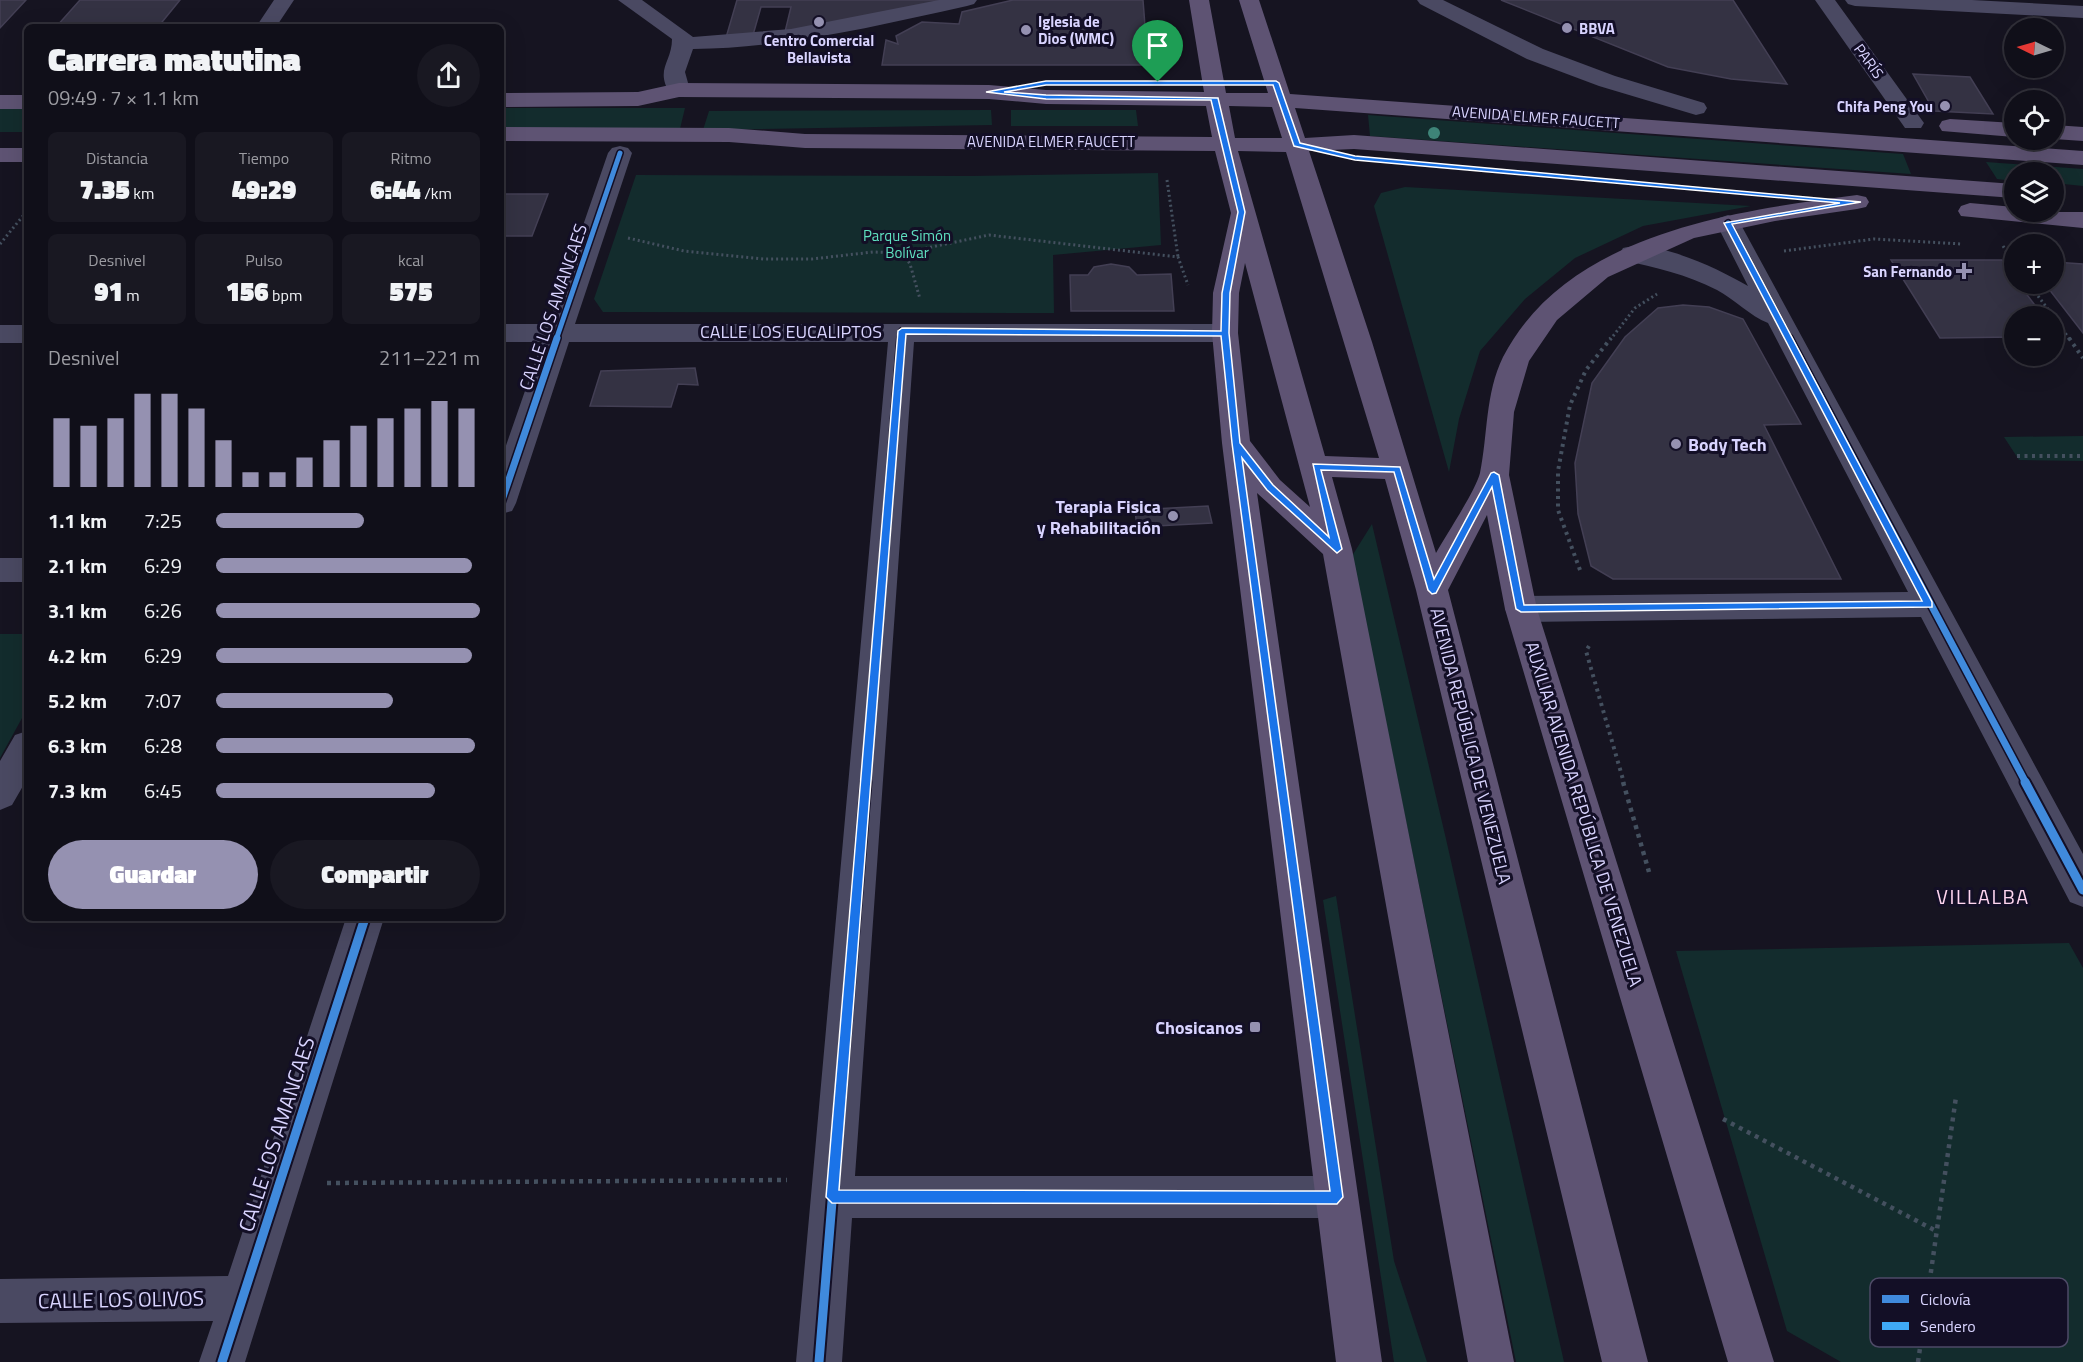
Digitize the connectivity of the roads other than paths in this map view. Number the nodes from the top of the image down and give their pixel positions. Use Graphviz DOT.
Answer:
graph roads {
  1 [pos="284,0"];
  2 [pos="628,0"];
  3 [pos="967,0"];
  4 [pos="1199,0"];
  5 [pos="1249,0"];
  6 [pos="1427,0"];
  7 [pos="1825,0"];
  8 [pos="1855,0"];
  9 [pos="2045,5"];
  10 [pos="2083,12"];
  11 [pos="268,24"];
  12 [pos="684,43"];
  13 [pos="0,82"];
  14 [pos="24,82"];
  15 [pos="504,82"];
  16 [pos="679,90"];
  17 [pos="1213,90"];
  18 [pos="1279,91"];
  19 [pos="504,100"];
  20 [pos="0,102"];
  21 [pos="24,102"];
  22 [pos="1707,108"];
  23 [pos="1783,114"];
  24 [pos="1890,121"];
  25 [pos="1913,123"];
  26 [pos="2004,129"];
  27 [pos="2064,133"];
  28 [pos="0,134"];
  29 [pos="24,134"];
  30 [pos="504,134"];
  31 [pos="2083,134"];
  32 [pos="1842,140"];
  33 [pos="805,141"];
  34 [pos="1224,143"];
  35 [pos="1297,145"];
  36 [pos="620,153"];
  37 [pos="504,154"];
  38 [pos="0,155"];
  39 [pos="24,155"];
  40 [pos="2082,157"];
  41 [pos="2004,190"];
  42 [pos="1857,202"];
  43 [pos="1242,212"];
  44 [pos="2083,220"];
  45 [pos="1728,223"];
  46 [pos="1632,254"];
  47 [pos="1777,320"];
  48 [pos="902,331"];
  49 [pos="504,333"];
  50 [pos="559,333"];
  51 [pos="1225,333"];
  52 [pos="0,334"];
  53 [pos="24,334"];
  54 [pos="1236,443"];
  55 [pos="1316,466"];
  56 [pos="1397,469"];
  57 [pos="1494,475"];
  58 [pos="504,494"];
  59 [pos="1337,549"];
  60 [pos="0,570"];
  61 [pos="24,570"];
  62 [pos="1432,590"];
  63 [pos="1929,604"];
  64 [pos="1521,609"];
  65 [pos="24,751"];
  66 [pos="0,794"];
  67 [pos="2083,890"];
  68 [pos="364,921"];
  69 [pos="832,1188"];
  70 [pos="1337,1197"];
  71 [pos="242,1298"];
  72 [pos="0,1301"];
  73 [pos="222,1362"];
  74 [pos="819,1362"];
  75 [pos="1359,1362"];
  76 [pos="1491,1362"];
  77 [pos="1625,1362"];
  78 [pos="1751,1362"];
  1 -- 11 [label="street"];
  2 -- 12 [label="street"];
  3 -- 12 [label="street"];
  4 -- 17 [label="main road"];
  5 -- 18 [label="main road, AVENIDA REPÚBLICA DE VENEZUELA"];
  6 -- 22 [label="street"];
  7 -- 25 [label="street, PARÍS"];
  8 -- 9 [label="street"];
  9 -- 10 [label="street"];
  12 -- 16 [label="street"];
  13 -- 14 [label="main road"];
  15 -- 16 [label="main road, AVENIDA ELMER FAUCETT"];
  16 -- 17 [label="main road, AVENIDA ELMER FAUCETT"];
  16 -- 19 [label="main road, AVENIDA ELMER FAUCETT"];
  17 -- 18 [label="main road, AVENIDA ELMER FAUCETT"];
  17 -- 34 [label="main road"];
  17 -- 35 [label="main road"];
  18 -- 22 [label="main road, AVENIDA ELMER FAUCETT"];
  18 -- 32 [label="main road, AVENIDA ELMER FAUCETT"];
  18 -- 35 [label="main road, AVENIDA REPÚBLICA DE VENEZUELA"];
  20 -- 21 [label="main road"];
  23 -- 32 [label="main road"];
  24 -- 25 [label="main road"];
  25 -- 26 [label="main road"];
  27 -- 31 [label="main road"];
  28 -- 29 [label="main road"];
  30 -- 33 [label="main road, AVENIDA ELMER FAUCETT"];
  32 -- 40 [label="main road, AVENIDA ELMER FAUCETT"];
  33 -- 34 [label="main road, AVENIDA ELMER FAUCETT"];
  33 -- 36 [label="main road, AVENIDA ELMER FAUCETT"];
  34 -- 35 [label="main road, AVENIDA ELMER FAUCETT"];
  34 -- 43 [label="main road"];
  35 -- 41 [label="main road, AVENIDA ELMER FAUCETT"];
  35 -- 42 [label="main road, AVENIDA ELMER FAUCETT"];
  35 -- 56 [label="main road, AVENIDA REPÚBLICA DE VENEZUELA"];
  36 -- 37 [label="main road, AVENIDA ELMER FAUCETT"];
  36 -- 50 [label="street, CALLE LOS AMANCAES"];
  38 -- 39 [label="main road"];
  42 -- 44 [label="main road, AVENIDA ELMER FAUCETT"];
  42 -- 45 [label="main road, AUXILIAR AVENIDA REPÚBLICA DE VENEZUELA"];
  43 -- 51 [label="main road"];
  43 -- 55 [label="main road"];
  45 -- 46 [label="main road, AUXILIAR AVENIDA REPÚBLICA DE VENEZUELA"];
  45 -- 47 [label="street"];
  46 -- 47 [label="street"];
  46 -- 57 [label="main road, AUXILIAR AVENIDA REPÚBLICA DE VENEZUELA"];
  47 -- 63 [label="street"];
  48 -- 50 [label="street, CALLE LOS EUCALIPTOS"];
  48 -- 51 [label="street, CALLE LOS EUCALIPTOS"];
  48 -- 69 [label="street"];
  49 -- 50 [label="street, CALLE LOS EUCALIPTOS"];
  50 -- 58 [label="street, CALLE LOS AMANCAES"];
  51 -- 54 [label="main road"];
  52 -- 53 [label="street"];
  54 -- 59 [label="main road"];
  54 -- 70 [label="main road"];
  55 -- 56 [label="main road"];
  55 -- 59 [label="main road"];
  56 -- 62 [label="main road, AVENIDA REPÚBLICA DE VENEZUELA"];
  57 -- 62 [label="main road"];
  57 -- 64 [label="main road, AUXILIAR AVENIDA REPÚBLICA DE VENEZUELA"];
  59 -- 76 [label="main road"];
  60 -- 61 [label="street"];
  62 -- 77 [label="main road, AVENIDA REPÚBLICA DE VENEZUELA"];
  63 -- 64 [label="street"];
  63 -- 67 [label="street"];
  64 -- 78 [label="main road, AUXILIAR AVENIDA REPÚBLICA DE VENEZUELA"];
  65 -- 66 [label="street"];
  68 -- 71 [label="street, CALLE LOS AMANCAES"];
  69 -- 70 [label="street"];
  69 -- 74 [label="street"];
  70 -- 75 [label="main road"];
  71 -- 72 [label="street, CALLE LOS OLIVOS"];
  71 -- 73 [label="street, CALLE LOS AMANCAES"];
}
